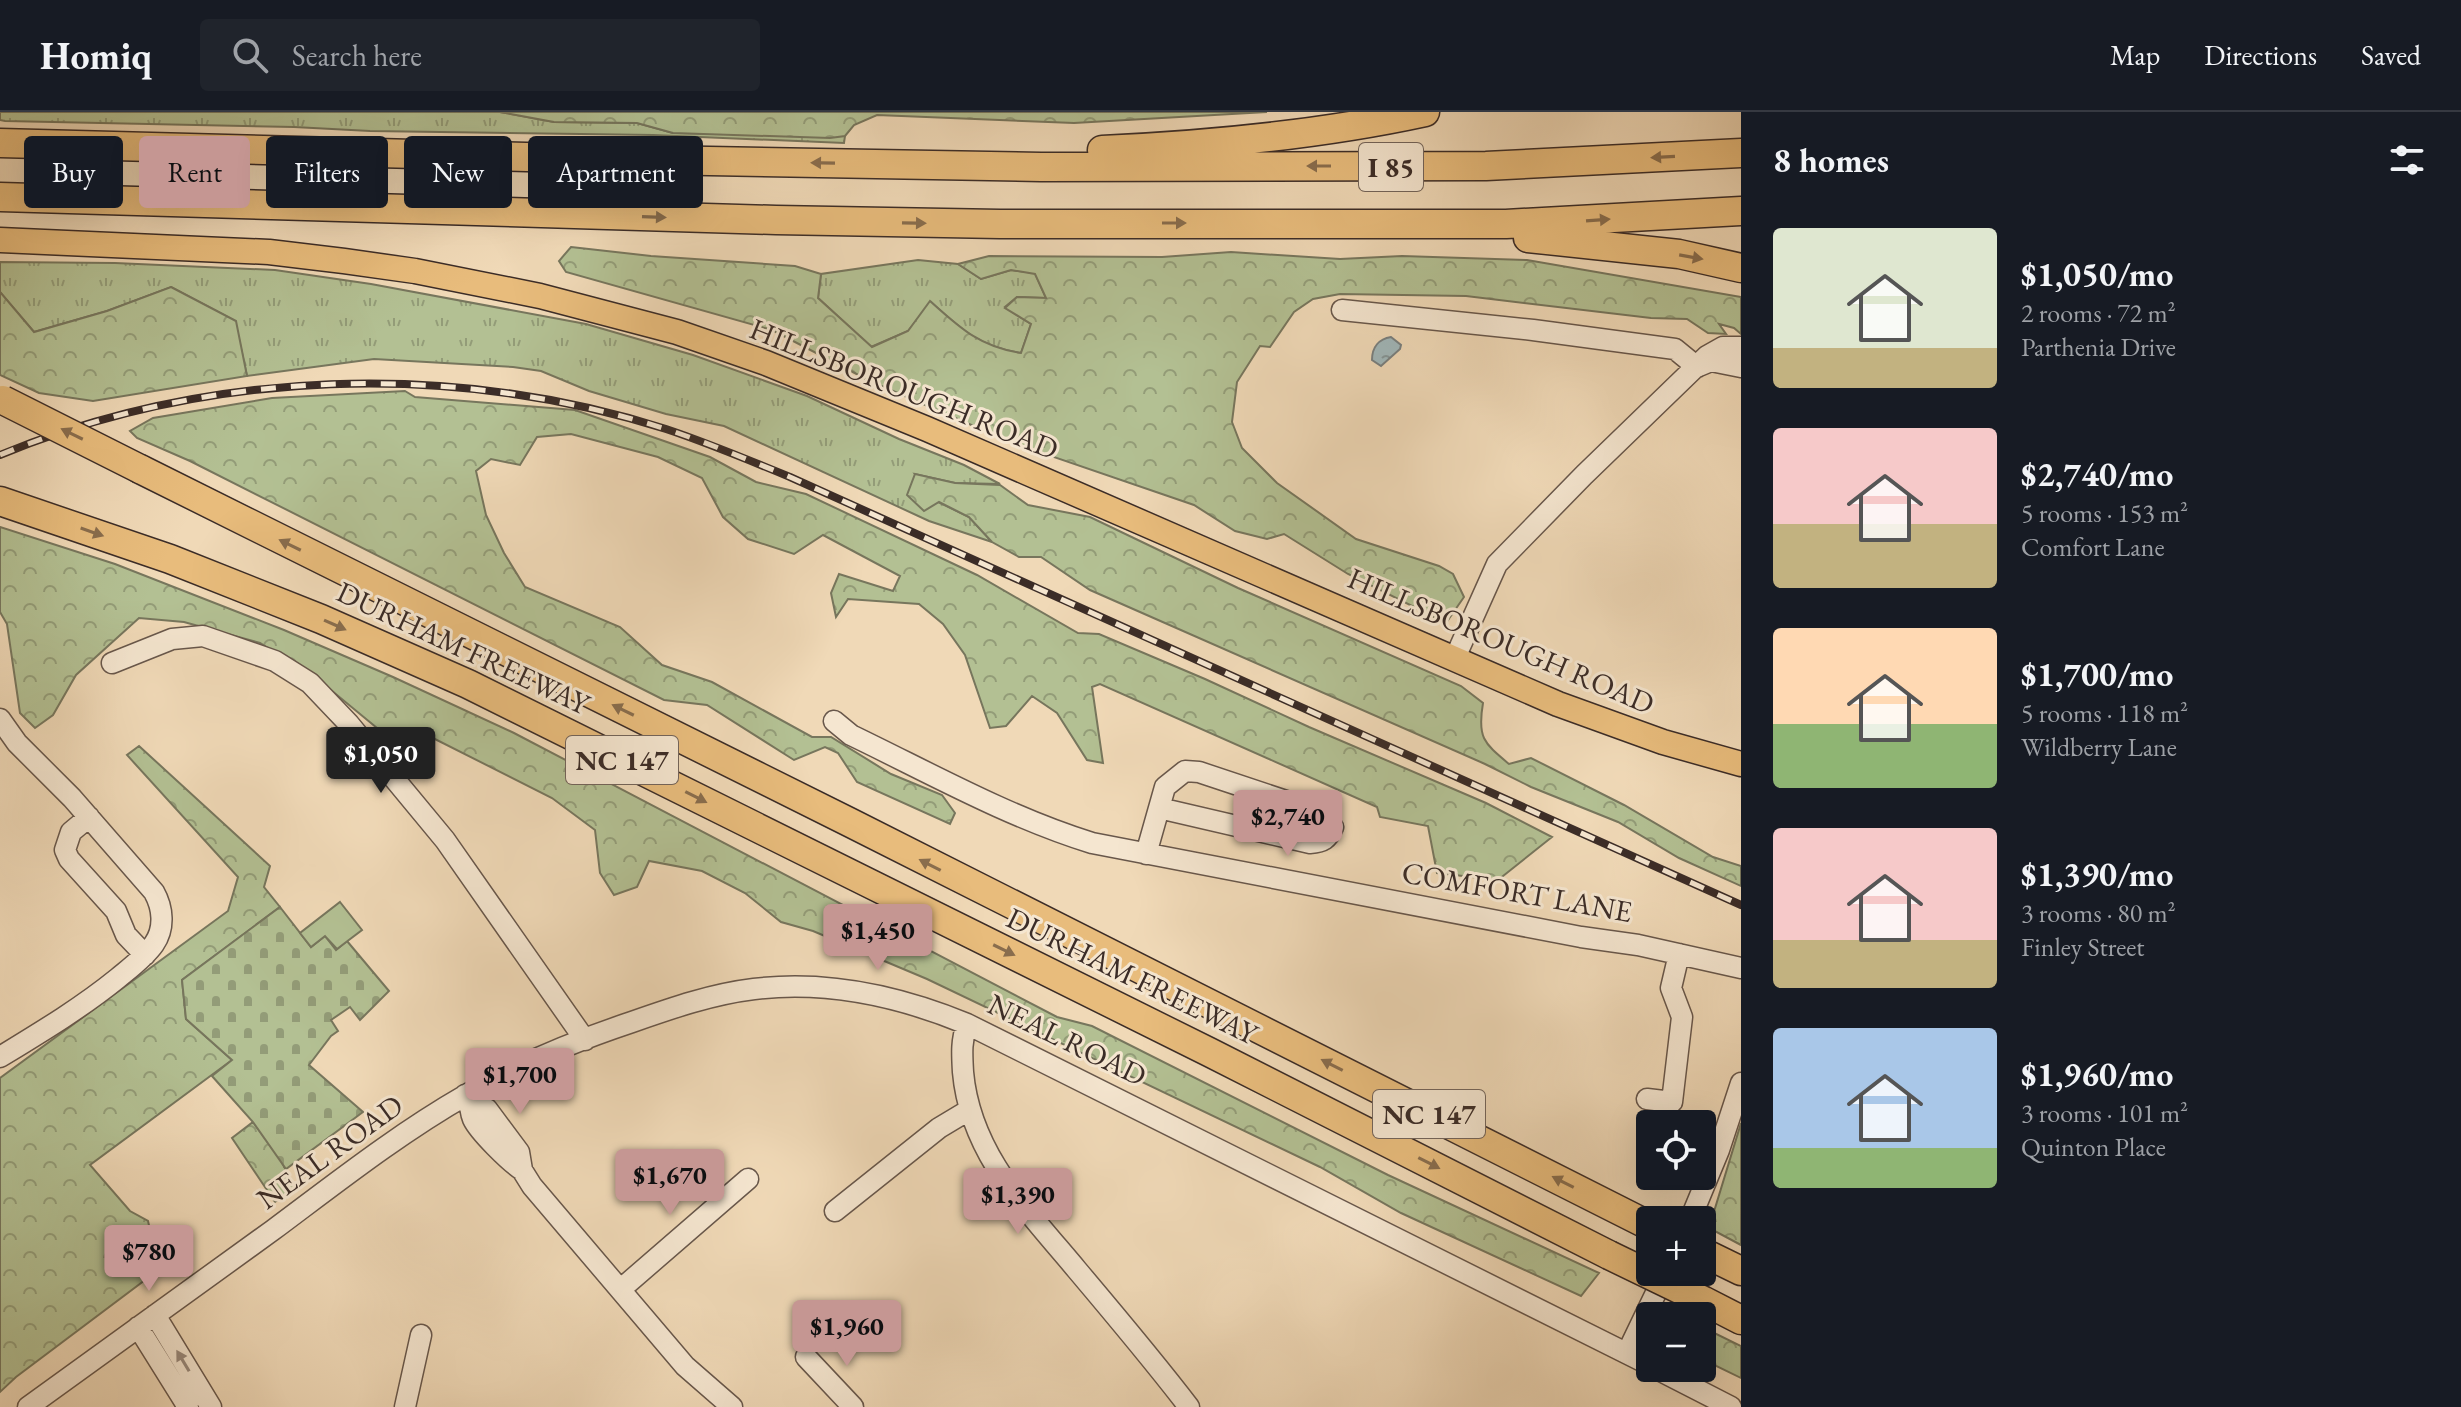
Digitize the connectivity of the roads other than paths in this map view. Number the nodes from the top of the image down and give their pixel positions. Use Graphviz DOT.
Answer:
graph roads {
  1 [pos="1425,112"];
  2 [pos="0,143"];
  3 [pos="1741,153"];
  4 [pos="1041,167"];
  5 [pos="0,197"];
  6 [pos="1741,211"];
  7 [pos="1436,223"];
  8 [pos="0,240"];
  9 [pos="1741,268"];
  10 [pos="1342,310"];
  11 [pos="1741,347"];
  12 [pos="1697,367"];
  13 [pos="1741,367"];
  14 [pos="1,400"];
  15 [pos="9,504"];
  16 [pos="1454,660"];
  17 [pos="112,663"];
  18 [pos="0,719"];
  19 [pos="834,721"];
  20 [pos="1741,764"];
  21 [pos="1159,808"];
  22 [pos="89,817"];
  23 [pos="1146,854"];
  24 [pos="1679,954"];
  25 [pos="145,955"];
  26 [pos="1741,968"];
  27 [pos="967,1024"];
  28 [pos="585,1040"];
  29 [pos="0,1057"];
  30 [pos="1741,1083"];
  31 [pos="468,1099"];
  32 [pos="1647,1099"];
  33 [pos="969,1110"];
  34 [pos="748,1179"];
  35 [pos="1696,1206"];
  36 [pos="835,1211"];
  37 [pos="1636,1219"];
  38 [pos="1659,1286"];
  39 [pos="621,1289"];
  40 [pos="1741,1320"];
  41 [pos="146,1321"];
  42 [pos="421,1335"];
  43 [pos="1627,1353"];
  44 [pos="806,1357"];
  45 [pos="1636,1358"];
  46 [pos="1682,1382"];
  47 [pos="28,1407"];
  48 [pos="188,1407"];
  49 [pos="211,1407"];
  50 [pos="405,1407"];
  51 [pos="732,1407"];
  52 [pos="853,1407"];
  53 [pos="1189,1407"];
  54 [pos="1731,1407"];
  1 -- 4 [label="highway"];
  4 -- 2 [label="highway, I 85, one-way"];
  3 -- 4 [label="highway, I 85, one-way"];
  5 -- 7 [label="highway, I 85, one-way"];
  7 -- 6 [label="highway, I 85, one-way"];
  7 -- 9 [label="highway, one-way"];
  8 -- 16 [label="main road, HILLSBOROUGH ROAD"];
  10 -- 12 [label="street"];
  11 -- 12 [label="street"];
  12 -- 13 [label="street"];
  12 -- 16 [label="street"];
  37 -- 14 [label="highway, DURHAM FREEWAY / NC 147, one-way, bridge"];
  15 -- 40 [label="highway, DURHAM FREEWAY / NC 147, one-way, bridge"];
  16 -- 20 [label="main road, HILLSBOROUGH ROAD"];
  17 -- 28 [label="street"];
  18 -- 22 [label="street"];
  19 -- 23 [label="street, COMFORT LANE"];
  21 -- 21 [label="street"];
  21 -- 23 [label="street"];
  22 -- 25 [label="street"];
  22 -- 25 [label="street"];
  23 -- 24 [label="street, COMFORT LANE"];
  24 -- 26 [label="street, COMFORT LANE"];
  24 -- 32 [label="street"];
  25 -- 29 [label="street"];
  27 -- 28 [label="street, NEAL ROAD"];
  27 -- 33 [label="street"];
  27 -- 43 [label="street, NEAL ROAD"];
  28 -- 31 [label="street, NEAL ROAD"];
  30 -- 35 [label="street"];
  31 -- 39 [label="street"];
  31 -- 41 [label="street, NEAL ROAD"];
  33 -- 36 [label="street"];
  33 -- 53 [label="street"];
  34 -- 39 [label="street"];
  38 -- 43 [label="street"];
  39 -- 51 [label="street"];
  41 -- 47 [label="street, NEAL ROAD"];
  41 -- 48 [label="street"];
  49 -- 41 [label="street, one-way"];
  42 -- 50 [label="street"];
  43 -- 45 [label="street, NEAL ROAD"];
  44 -- 52 [label="street"];
  46 -- 54 [label="street, NEAL ROAD"];
}
